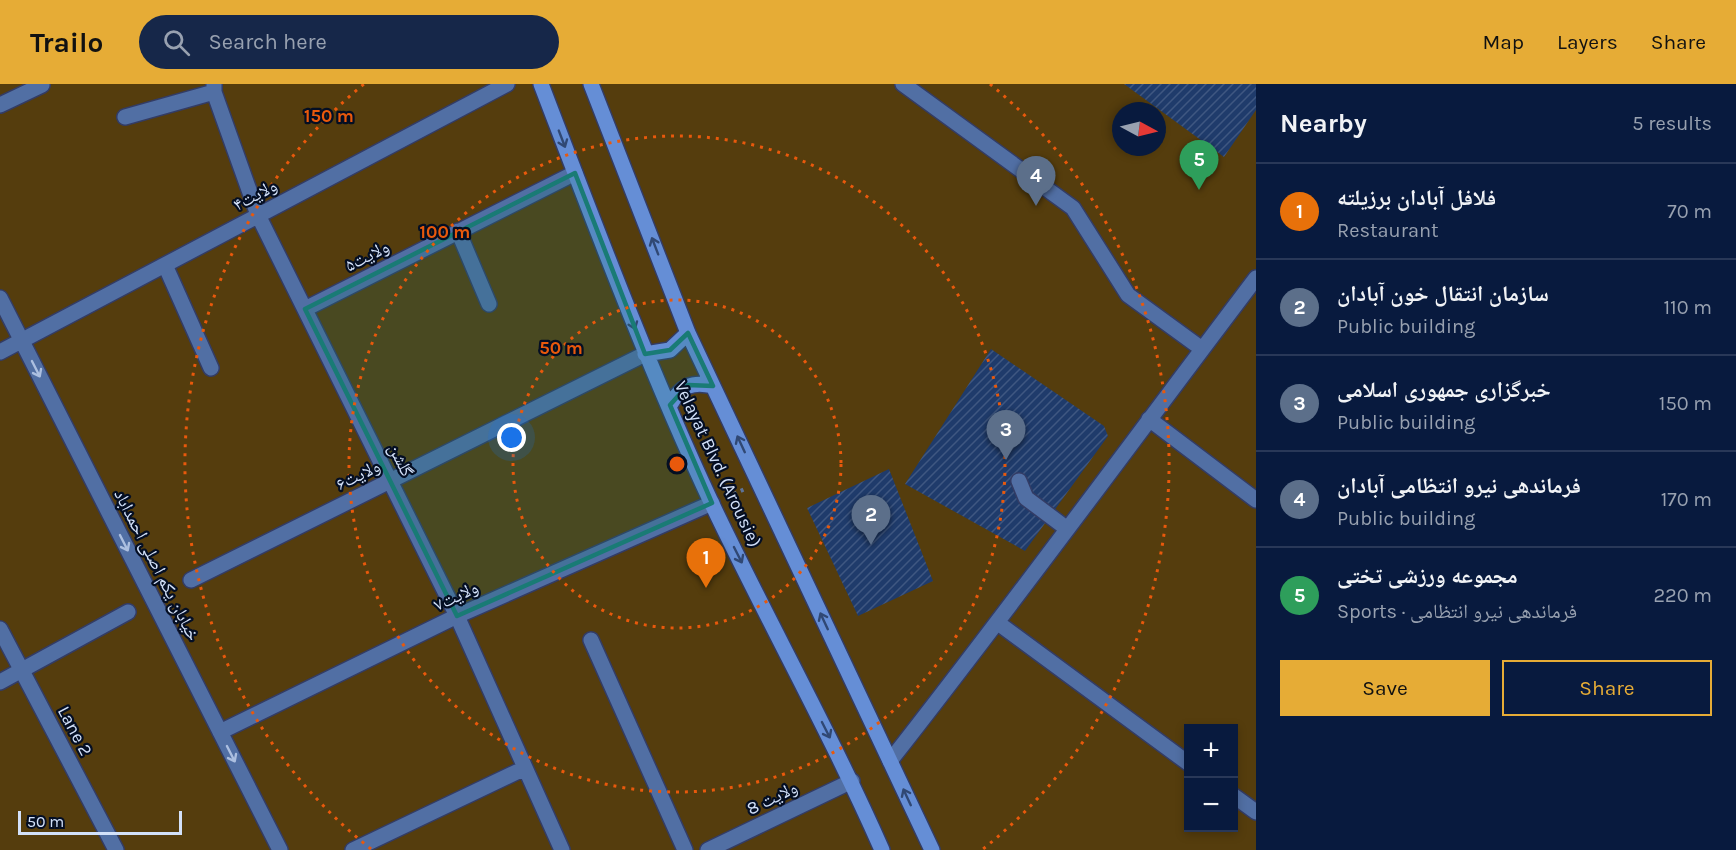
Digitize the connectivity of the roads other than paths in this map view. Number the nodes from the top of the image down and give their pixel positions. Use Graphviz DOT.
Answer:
graph roads {
  1 [pos="507,84"];
  2 [pos="541,84"];
  3 [pos="591,84"];
  4 [pos="903,84"];
  5 [pos="42,85"];
  6 [pos="214,88"];
  7 [pos="0,105"];
  8 [pos="125,117"];
  9 [pos="575,173"];
  10 [pos="258,215"];
  11 [pos="458,231"];
  12 [pos="165,265"];
  13 [pos="1256,278"];
  14 [pos="0,298"];
  15 [pos="489,304"];
  16 [pos="305,309"];
  17 [pos="688,333"];
  18 [pos="21,340"];
  19 [pos="1202,349"];
  20 [pos="0,352"];
  21 [pos="645,354"];
  22 [pos="211,368"];
  23 [pos="713,386"];
  24 [pos="670,405"];
  25 [pos="1149,419"];
  26 [pos="390,481"];
  27 [pos="1018,481"];
  28 [pos="1256,500"];
  29 [pos="712,503"];
  30 [pos="1066,528"];
  31 [pos="191,580"];
  32 [pos="128,612"];
  33 [pos="457,616"];
  34 [pos="998,623"];
  35 [pos="0,629"];
  36 [pos="591,640"];
  37 [pos="22,670"];
  38 [pos="0,682"];
  39 [pos="220,732"];
  40 [pos="1184,760"];
  41 [pos="890,761"];
  42 [pos="525,768"];
  43 [pos="852,781"];
  44 [pos="1238,799"];
  45 [pos="1256,812"];
  46 [pos="116,850"];
  47 [pos="280,850"];
  48 [pos="353,850"];
  49 [pos="562,850"];
  50 [pos="685,850"];
  51 [pos="708,850"];
  52 [pos="882,850"];
  53 [pos="932,850"];
  1 -- 10 [label="street, ولایت۴"];
  2 -- 9 [label="main road, Velayat Blvd. (Arousie), one-way"];
  17 -- 3 [label="main road, Velayat Blvd. (Arousie), one-way"];
  4 -- 19 [label="street"];
  5 -- 7 [label="street"];
  6 -- 8 [label="street"];
  6 -- 10 [label="street, گلشن"];
  9 -- 11 [label="street, ولایت۵"];
  9 -- 21 [label="main road, Velayat Blvd. (Arousie), one-way"];
  10 -- 12 [label="street, ولایت۴"];
  10 -- 16 [label="street, گلشن"];
  11 -- 15 [label="street"];
  11 -- 16 [label="street, ولایت۵"];
  12 -- 18 [label="street, ولایت۴"];
  12 -- 22 [label="street"];
  13 -- 19 [label="street"];
  14 -- 18 [label="street, خیابان یکم اصلی احمداباد"];
  16 -- 26 [label="street, گلشن"];
  17 -- 21 [label="main road"];
  17 -- 23 [label="main road, Velayat Blvd. (Arousie)"];
  18 -- 20 [label="street, ولایت۴"];
  18 -- 39 [label="street, خیابان یکم اصلی احمداباد, one-way"];
  19 -- 25 [label="street"];
  21 -- 24 [label="main road, Velayat Blvd. (Arousie)"];
  21 -- 26 [label="street, ولایت۶"];
  23 -- 24 [label="main road"];
  41 -- 23 [label="main road, Velayat Blvd. (Arousie), one-way"];
  24 -- 29 [label="main road, Velayat Blvd. (Arousie)"];
  25 -- 28 [label="street"];
  25 -- 30 [label="street"];
  26 -- 31 [label="street, ولایت۶"];
  26 -- 33 [label="street, گلشن"];
  27 -- 30 [label="street"];
  29 -- 33 [label="street, ولایت۷"];
  29 -- 43 [label="main road, Velayat Blvd. (Arousie), one-way"];
  30 -- 34 [label="street"];
  32 -- 37 [label="street"];
  33 -- 39 [label="street, ولایت۷"];
  33 -- 42 [label="street, گلشن"];
  34 -- 40 [label="street"];
  34 -- 41 [label="street"];
  35 -- 37 [label="street, Lane 2"];
  36 -- 50 [label="street"];
  37 -- 38 [label="street"];
  37 -- 46 [label="street, Lane 2"];
  39 -- 47 [label="street, خیابان یکم اصلی احمداباد, one-way"];
  53 -- 41 [label="main road, Velayat Blvd. (Arousie), one-way"];
  42 -- 48 [label="street"];
  42 -- 49 [label="street, گلشن"];
  43 -- 51 [label="street, ولایت 8"];
  43 -- 52 [label="main road, Velayat Blvd. (Arousie)"];
  44 -- 45 [label="street"];
}
